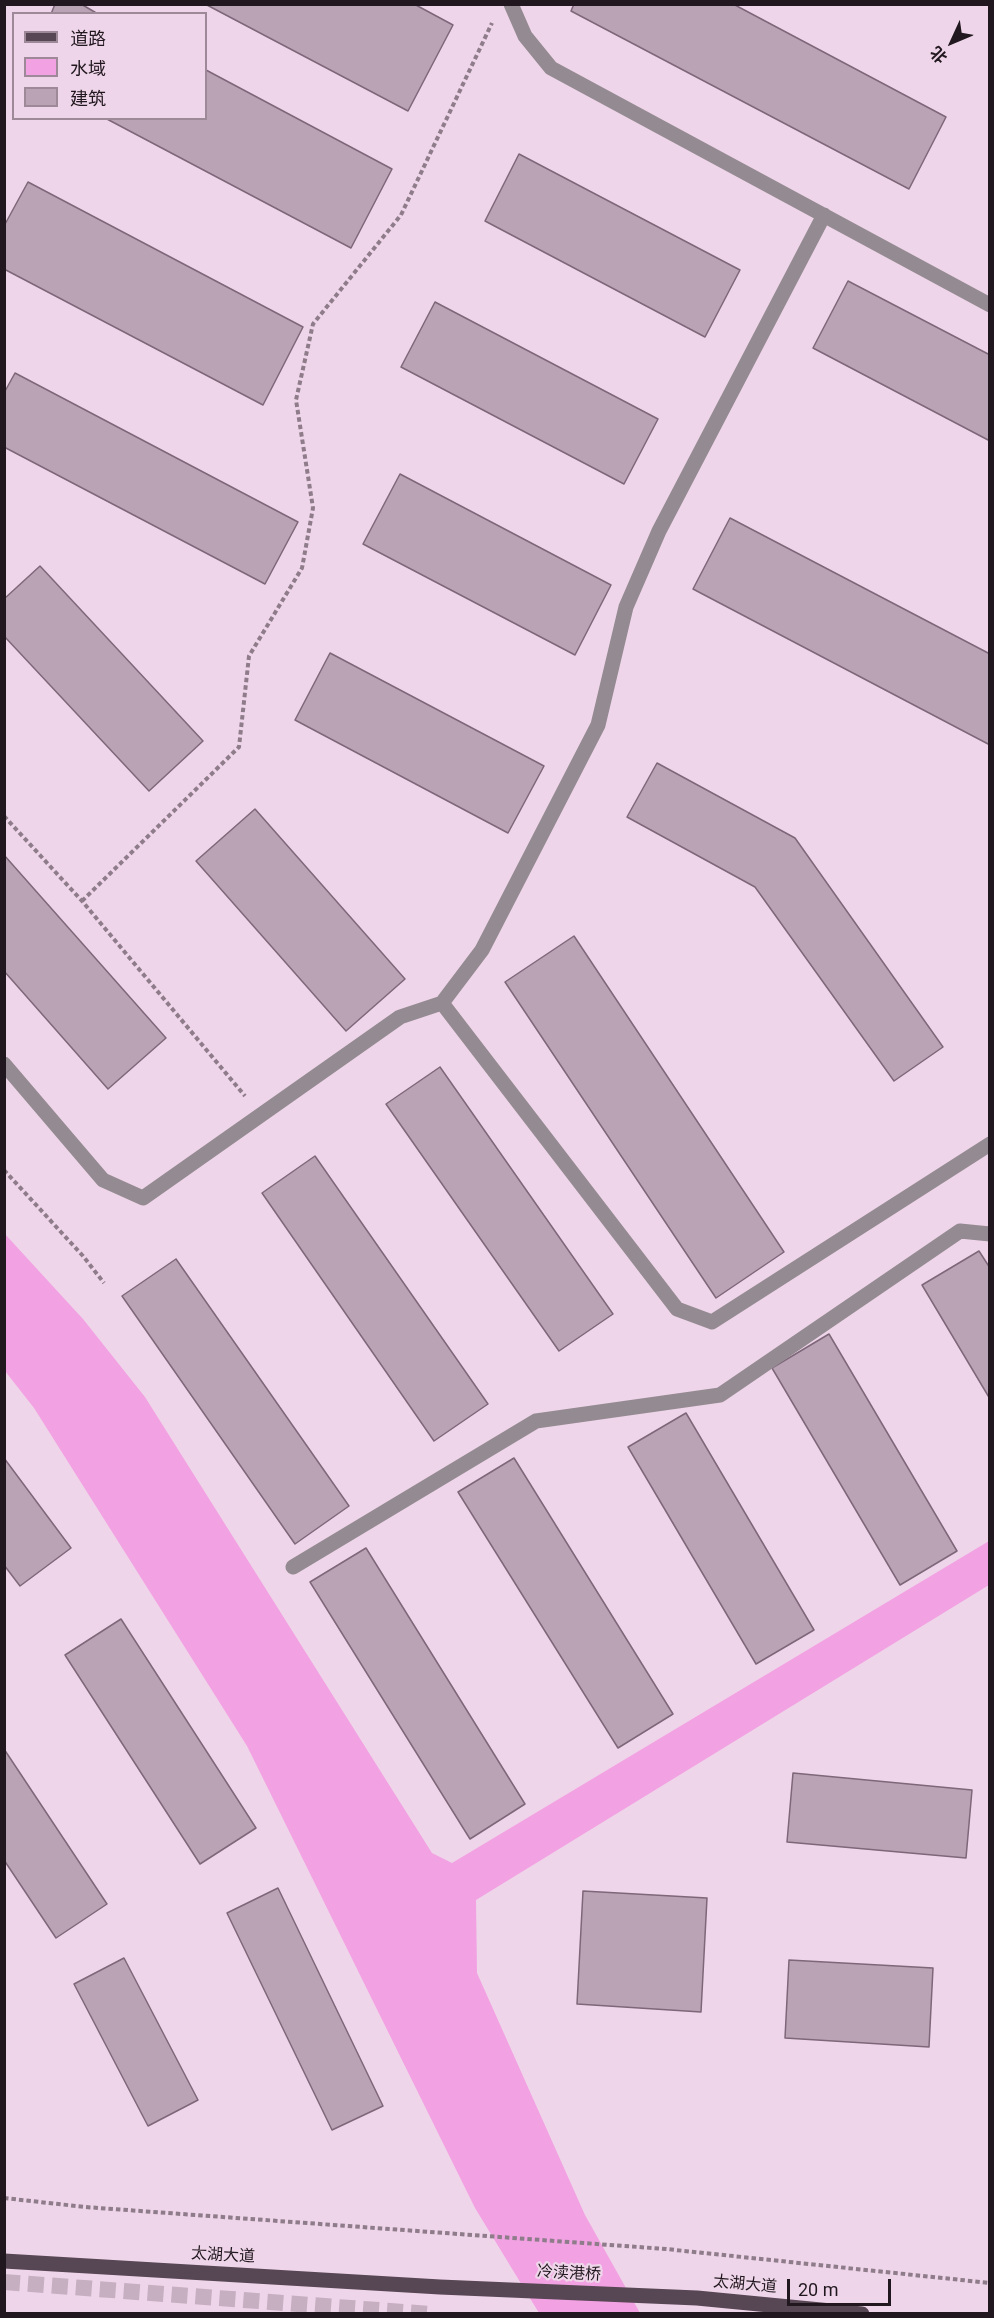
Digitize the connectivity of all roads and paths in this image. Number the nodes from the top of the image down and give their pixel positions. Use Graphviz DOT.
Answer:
graph roads {
  1 [pos="512,4"];
  2 [pos="493,21"];
  3 [pos="824,215"];
  4 [pos="990,305"];
  5 [pos="4,816"];
  6 [pos="82,901"];
  7 [pos="442,1003"];
  8 [pos="4,1064"];
  9 [pos="261,1115"];
  10 [pos="990,1144"];
  11 [pos="4,1170"];
  12 [pos="990,1234"];
  13 [pos="104,1283"];
  14 [pos="293,1567"];
  15 [pos="4,2198"];
  16 [pos="4,2260"];
  17 [pos="990,2283"];
  18 [pos="440,2287"];
  19 [pos="697,2298"];
  20 [pos="862,2313"];
  1 -- 3 [label="lane"];
  2 -- 6 [label="path"];
  3 -- 4 [label="lane"];
  3 -- 7 [label="lane"];
  5 -- 6 [label="path"];
  6 -- 9 [label="path"];
  7 -- 9 [label="lane"];
  7 -- 10 [label="lane"];
  8 -- 9 [label="lane"];
  11 -- 13 [label="path"];
  12 -- 14 [label="lane"];
  15 -- 17 [label="path"];
  16 -- 18 [label="main road, 太湖大道"];
  18 -- 19 [label="main road, 冷渎港桥"];
  19 -- 20 [label="main road, 太湖大道"];
}
